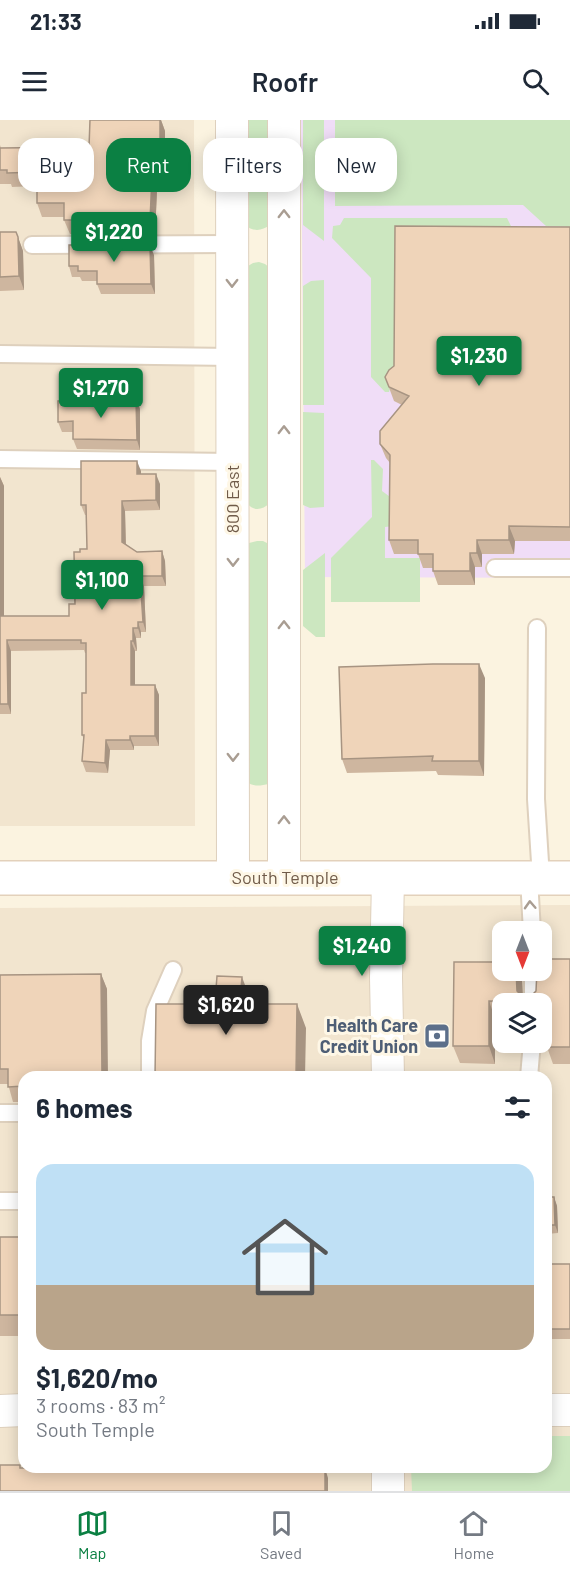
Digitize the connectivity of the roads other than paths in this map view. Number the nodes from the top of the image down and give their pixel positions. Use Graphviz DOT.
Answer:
graph roads {
  1 [pos="232,120"];
  2 [pos="284,120"];
  3 [pos="232,244"];
  4 [pos="32,245"];
  5 [pos="284,246"];
  6 [pos="0,354"];
  7 [pos="232,357"];
  8 [pos="0,459"];
  9 [pos="232,462"];
  10 [pos="233,529"];
  11 [pos="284,529"];
  12 [pos="495,568"];
  13 [pos="570,568"];
  14 [pos="537,628"];
  15 [pos="0,878"];
  16 [pos="233,878"];
  17 [pos="284,878"];
  18 [pos="388,878"];
  19 [pos="547,879"];
  20 [pos="535,921"];
  21 [pos="173,970"];
  22 [pos="531,1053"];
  23 [pos="150,1071"];
  24 [pos="388,1071"];
  25 [pos="530,1071"];
  26 [pos="0,1113"];
  27 [pos="18,1113"];
  28 [pos="0,1201"];
  29 [pos="18,1201"];
  30 [pos="18,1410"];
  31 [pos="552,1410"];
  32 [pos="570,1410"];
  33 [pos="0,1411"];
  34 [pos="388,1473"];
  35 [pos="388,1491"];
  1 -- 3 [label="street, 800 East"];
  5 -- 2 [label="street, one-way"];
  3 -- 4 [label="lane"];
  3 -- 5 [label="street"];
  3 -- 7 [label="street, 800 East, one-way"];
  11 -- 5 [label="street, one-way"];
  6 -- 7 [label="lane"];
  7 -- 9 [label="street, 800 East"];
  8 -- 9 [label="lane"];
  9 -- 10 [label="street, 800 East"];
  10 -- 11 [label="street"];
  10 -- 16 [label="street, 800 East, one-way"];
  17 -- 11 [label="street, one-way"];
  12 -- 13 [label="lane"];
  14 -- 19 [label="lane"];
  15 -- 16 [label="main road, South Temple"];
  16 -- 17 [label="main road, South Temple"];
  17 -- 18 [label="main road, South Temple"];
  18 -- 19 [label="main road, South Temple"];
  18 -- 24 [label="street"];
  20 -- 19 [label="lane, one-way"];
  21 -- 23 [label="lane"];
  22 -- 25 [label="lane"];
  26 -- 27 [label="lane"];
  28 -- 29 [label="lane"];
  30 -- 33 [label="street"];
  31 -- 32 [label="street"];
  34 -- 35 [label="street"];
}
